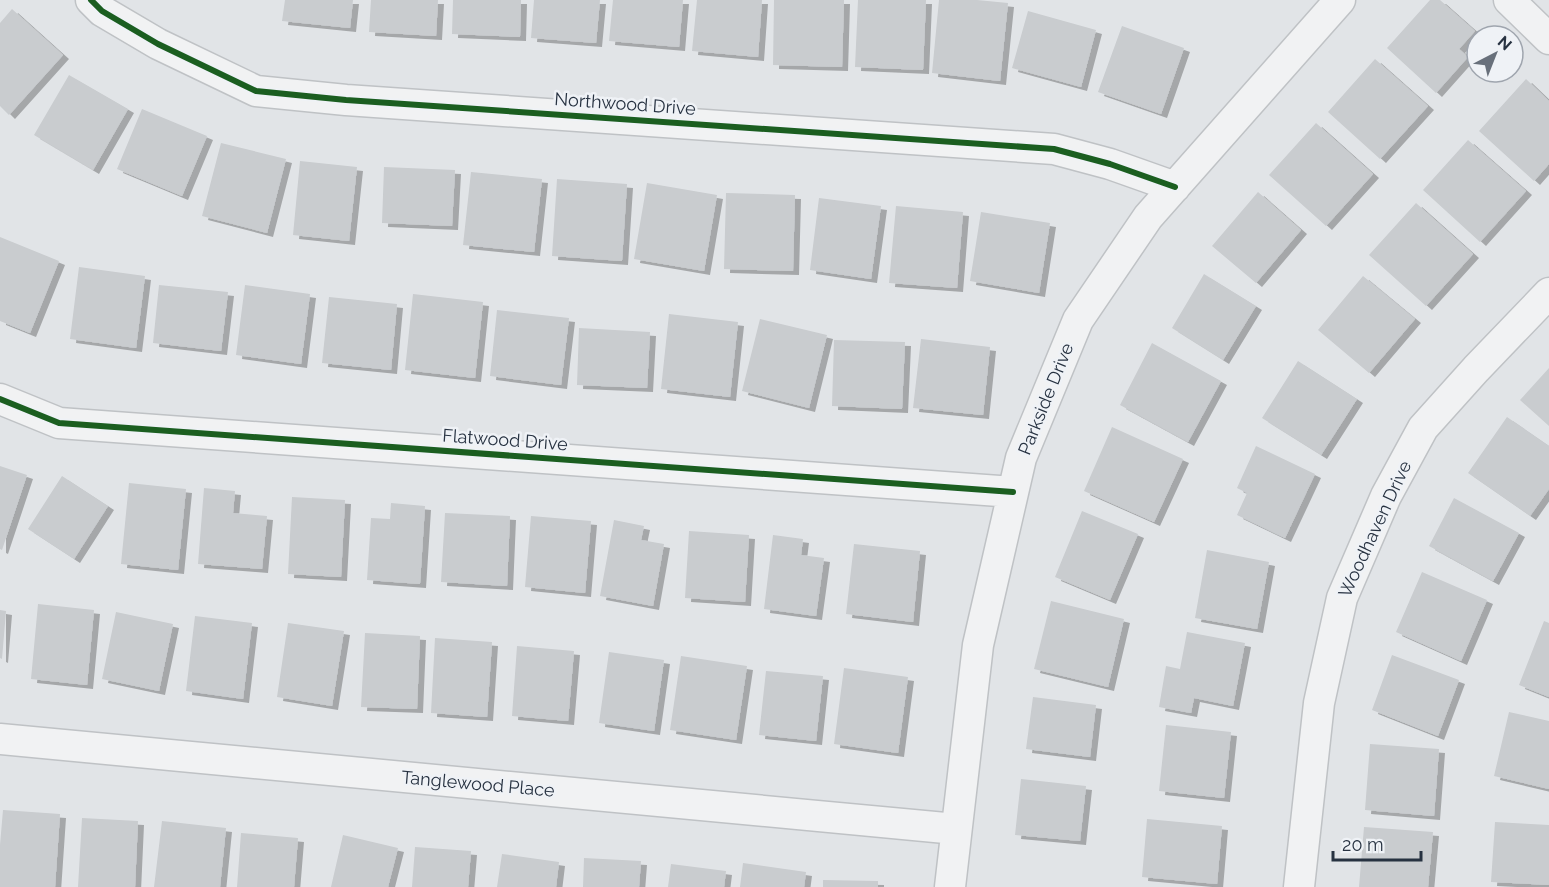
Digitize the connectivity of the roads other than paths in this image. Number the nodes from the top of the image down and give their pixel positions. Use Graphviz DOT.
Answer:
graph roads {
  1 [pos="91,0"];
  2 [pos="1340,0"];
  3 [pos="1509,0"];
  4 [pos="1549,39"];
  5 [pos="1175,187"];
  6 [pos="1549,293"];
  7 [pos="0,399"];
  8 [pos="1012,492"];
  9 [pos="0,740"];
  10 [pos="956,829"];
  11 [pos="950,887"];
  12 [pos="1299,887"];
  1 -- 5 [label="street, Northwood Drive"];
  2 -- 5 [label="street, Parkside Drive"];
  3 -- 4 [label="street"];
  5 -- 8 [label="street, Parkside Drive"];
  6 -- 12 [label="street, Woodhaven Drive"];
  7 -- 8 [label="street, Flatwood Drive"];
  8 -- 10 [label="street, Parkside Drive"];
  9 -- 10 [label="street, Tanglewood Place"];
  10 -- 11 [label="street, Parkside Drive"];
}
